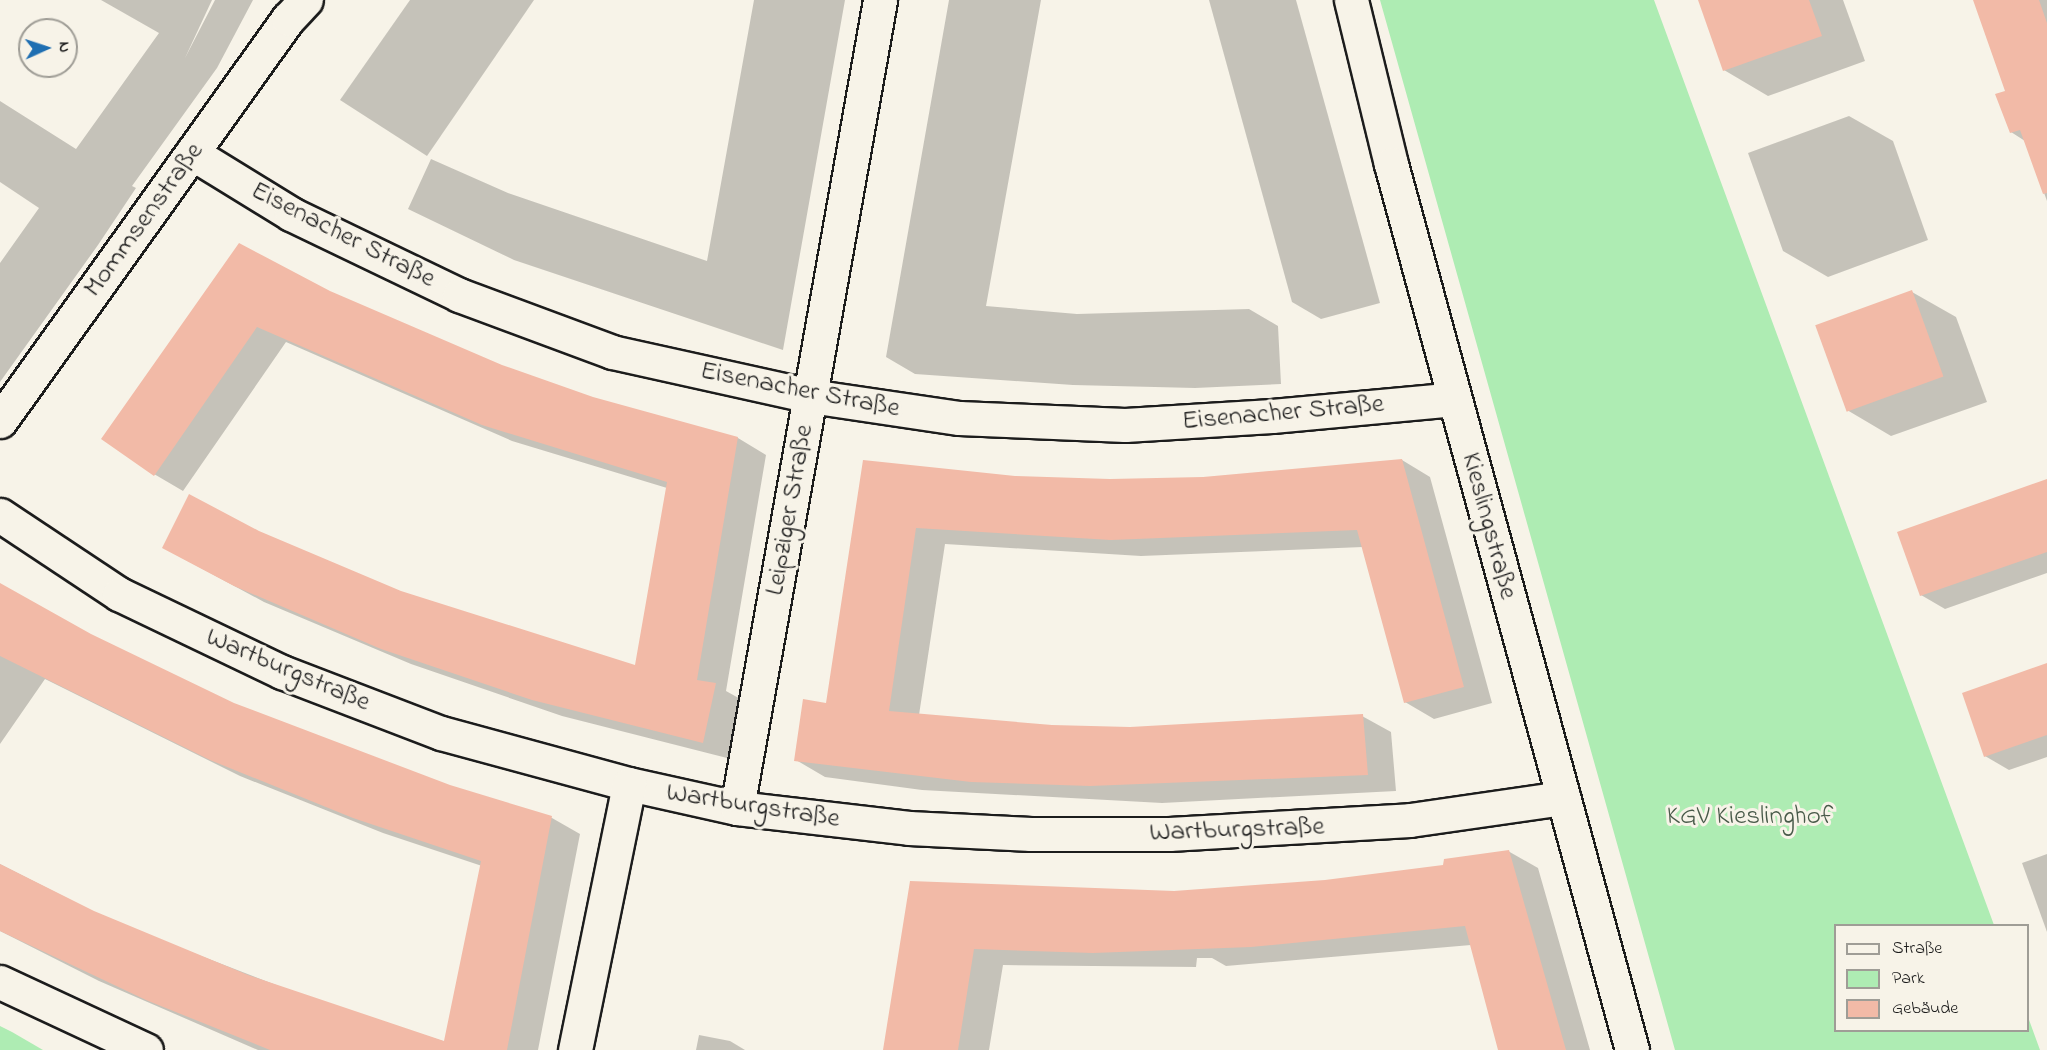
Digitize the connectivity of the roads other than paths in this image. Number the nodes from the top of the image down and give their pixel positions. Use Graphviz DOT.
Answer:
graph roads {
  1 [pos="880,0"];
  2 [pos="1351,0"];
  3 [pos="296,6"];
  4 [pos="192,153"];
  5 [pos="810,396"];
  6 [pos="1454,399"];
  7 [pos="0,421"];
  8 [pos="0,515"];
  9 [pos="629,784"];
  10 [pos="1563,798"];
  11 [pos="737,808"];
  12 [pos="0,982"];
  13 [pos="146,1050"];
  14 [pos="574,1050"];
  15 [pos="1632,1050"];
  1 -- 5 [label="street, Leipziger Straße"];
  2 -- 6 [label="street, Kieslingstraße"];
  3 -- 4 [label="street, Mommsenstraße"];
  4 -- 5 [label="street, Eisenacher Straße"];
  4 -- 7 [label="street, Mommsenstraße"];
  5 -- 6 [label="street, Eisenacher Straße"];
  5 -- 11 [label="street, Leipziger Straße"];
  6 -- 10 [label="street, Kieslingstraße"];
  8 -- 9 [label="street, Wartburgstraße"];
  9 -- 11 [label="street, Wartburgstraße"];
  9 -- 14 [label="street"];
  10 -- 11 [label="street, Wartburgstraße"];
  10 -- 15 [label="street, Kieslingstraße"];
  12 -- 13 [label="street"];
}
